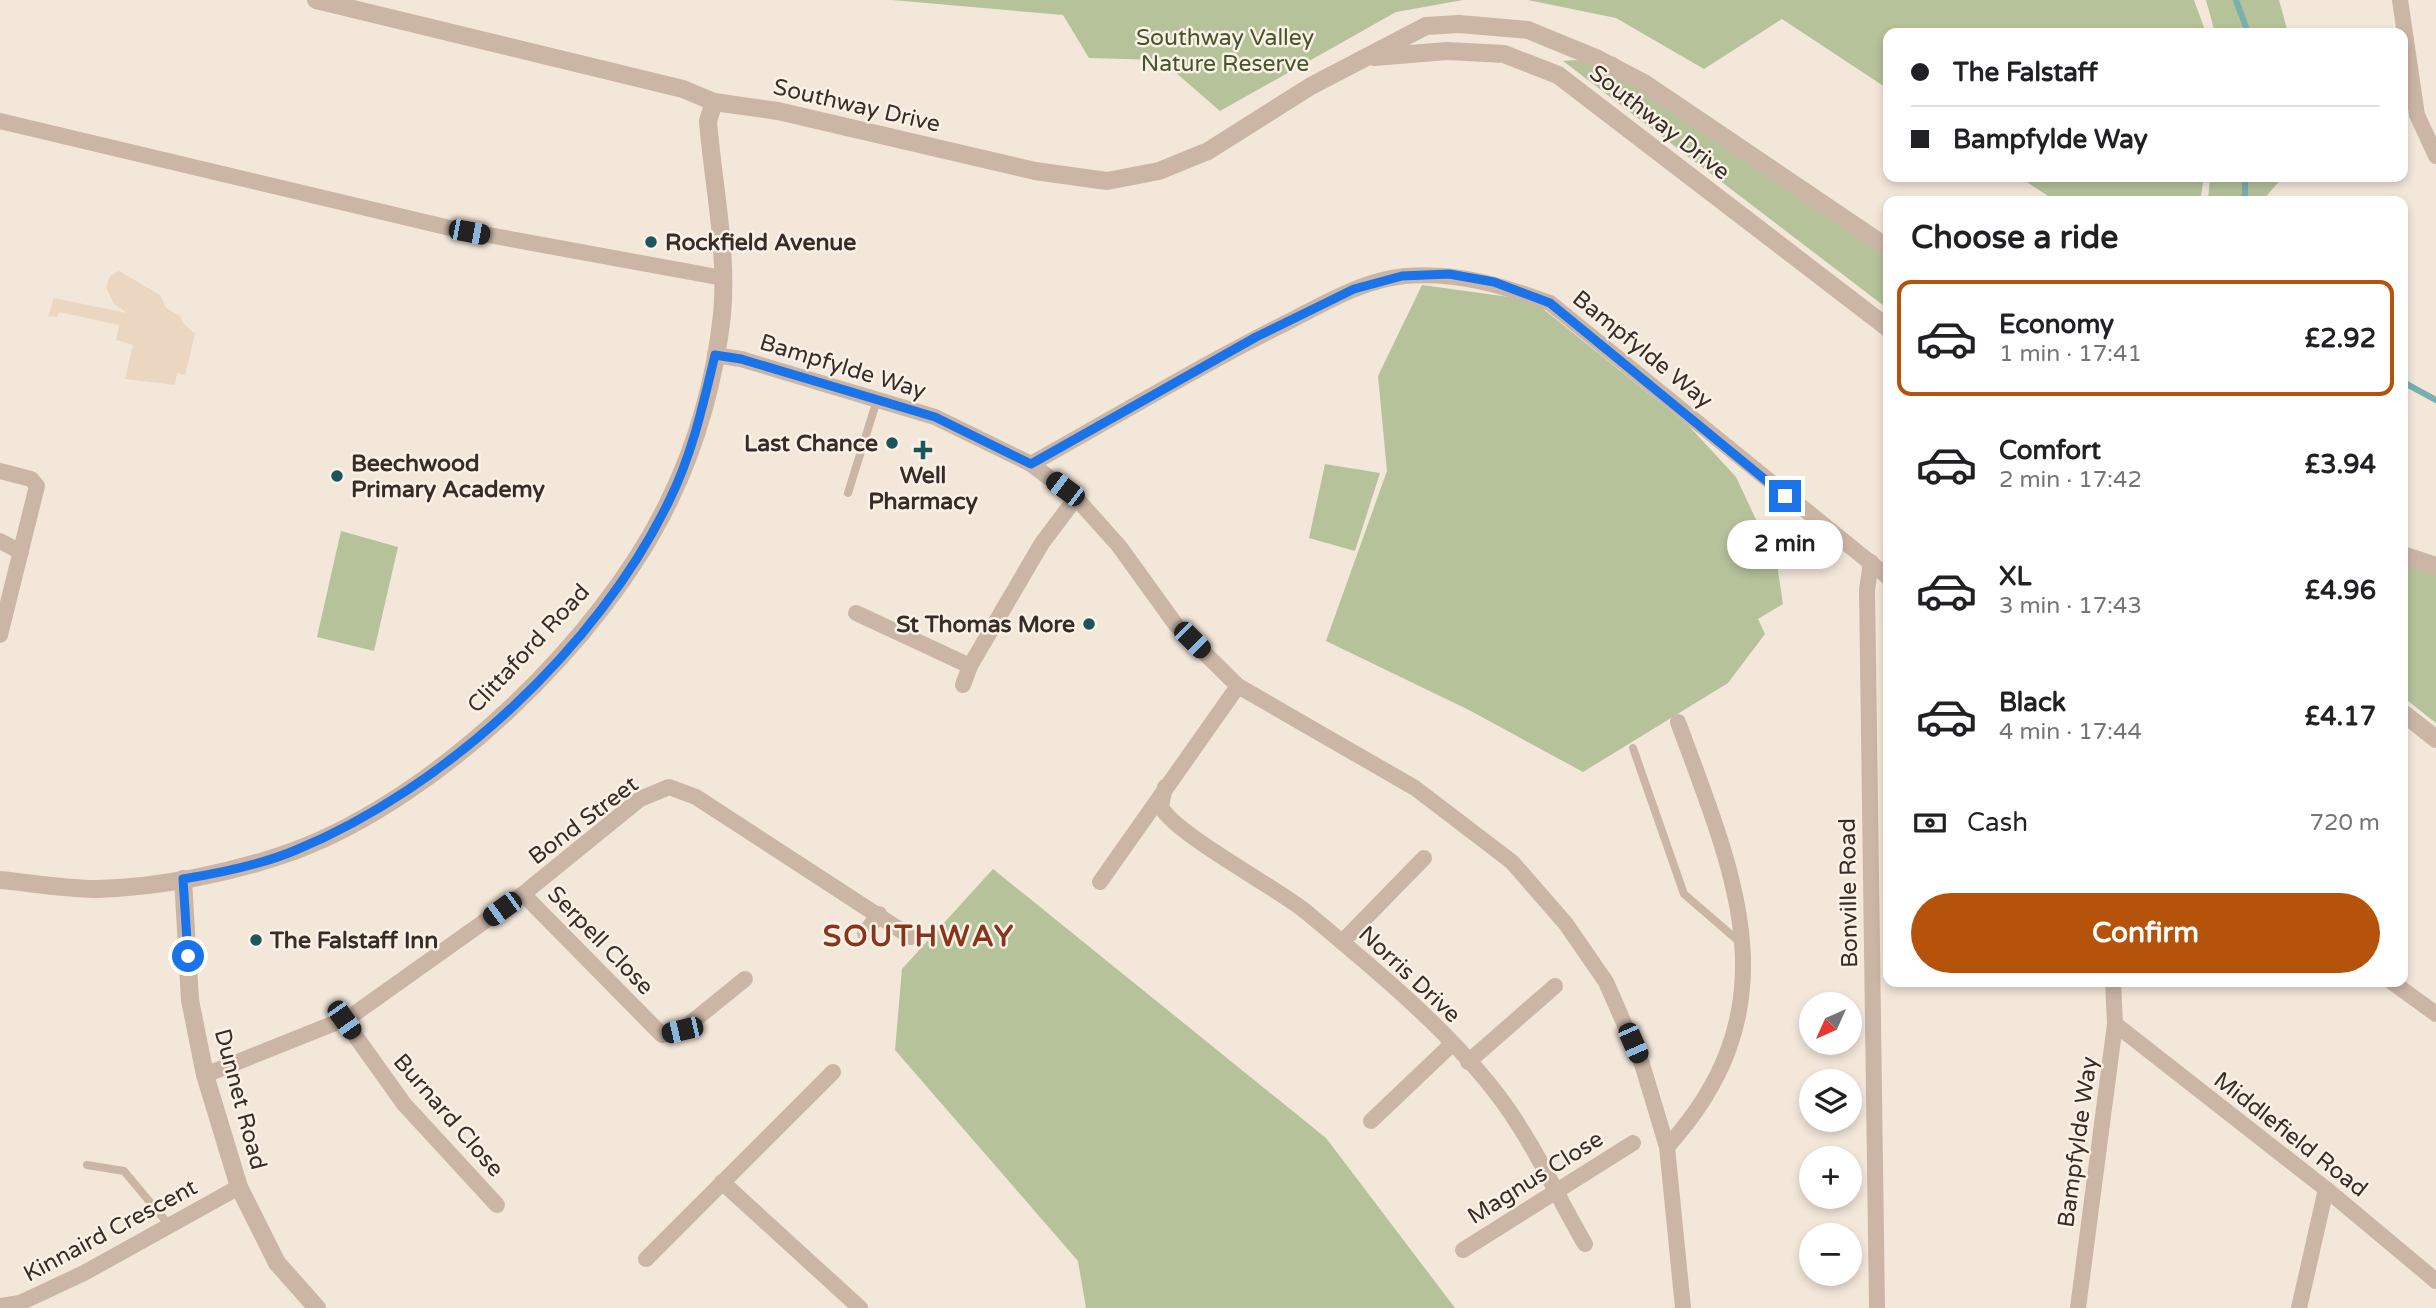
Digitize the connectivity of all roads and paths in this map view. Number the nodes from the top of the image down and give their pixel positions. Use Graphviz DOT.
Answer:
graph roads {
  1 [pos="316,0"];
  2 [pos="2400,0"];
  3 [pos="2404,28"];
  4 [pos="2408,54"];
  5 [pos="1367,58"];
  6 [pos="715,102"];
  7 [pos="0,121"];
  8 [pos="2436,156"];
  9 [pos="1883,245"];
  10 [pos="723,278"];
  11 [pos="1883,324"];
  12 [pos="715,355"];
  13 [pos="877,400"];
  14 [pos="1031,464"];
  15 [pos="0,471"];
  16 [pos="848,493"];
  17 [pos="1076,498"];
  18 [pos="0,541"];
  19 [pos="21,552"];
  20 [pos="2408,557"];
  21 [pos="1871,562"];
  22 [pos="2436,566"];
  23 [pos="1883,573"];
  24 [pos="856,613"];
  25 [pos="0,635"];
  26 [pos="970,666"];
  27 [pos="963,685"];
  28 [pos="1238,686"];
  29 [pos="2408,717"];
  30 [pos="1678,722"];
  31 [pos="2436,738"];
  32 [pos="1633,748"];
  33 [pos="1165,787"];
  34 [pos="1424,858"];
  35 [pos="183,879"];
  36 [pos="0,880"];
  37 [pos="1100,882"];
  38 [pos="523,894"];
  39 [pos="878,914"];
  40 [pos="865,933"];
  41 [pos="911,937"];
  42 [pos="1342,942"];
  43 [pos="1744,946"];
  44 [pos="746,979"];
  45 [pos="1555,986"];
  46 [pos="2113,987"];
  47 [pos="2399,987"];
  48 [pos="2436,1014"];
  49 [pos="344,1020"];
  50 [pos="2116,1024"];
  51 [pos="1451,1044"];
  52 [pos="1468,1062"];
  53 [pos="834,1072"];
  54 [pos="205,1075"];
  55 [pos="1371,1121"];
  56 [pos="1633,1143"];
  57 [pos="1667,1147"];
  58 [pos="87,1165"];
  59 [pos="722,1182"];
  60 [pos="240,1187"];
  61 [pos="2326,1189"];
  62 [pos="1556,1190"];
  63 [pos="497,1205"];
  64 [pos="170,1226"];
  65 [pos="1585,1244"];
  66 [pos="1463,1250"];
  67 [pos="646,1259"];
  68 [pos="2436,1281"];
  69 [pos="20,1305"];
  70 [pos="0,1306"];
  71 [pos="317,1308"];
  72 [pos="860,1308"];
  73 [pos="1683,1308"];
  74 [pos="1877,1308"];
  75 [pos="2078,1308"];
  76 [pos="2299,1308"];
  1 -- 6 [label="street, Southway Drive"];
  2 -- 3 [label="street"];
  4 -- 8 [label="street"];
  5 -- 6 [label="street, Southway Drive"];
  5 -- 9 [label="street, Southway Drive"];
  5 -- 11 [label="street, Southway Drive"];
  6 -- 10 [label="street, Clittaford Road"];
  7 -- 10 [label="street"];
  10 -- 12 [label="street, Clittaford Road"];
  12 -- 13 [label="street, Bampfylde Way"];
  12 -- 35 [label="street, Clittaford Road"];
  13 -- 14 [label="street, Bampfylde Way"];
  13 -- 16 [label="lane"];
  14 -- 17 [label="street, Bampfylde Way"];
  14 -- 21 [label="street, Bampfylde Way"];
  15 -- 19 [label="street"];
  17 -- 26 [label="street"];
  17 -- 28 [label="street, Bampfylde Way"];
  18 -- 19 [label="street"];
  19 -- 25 [label="street"];
  20 -- 22 [label="street"];
  21 -- 23 [label="street, Bampfylde Way"];
  21 -- 74 [label="street, Bonville Road"];
  24 -- 26 [label="street"];
  26 -- 27 [label="street"];
  28 -- 33 [label="street"];
  28 -- 57 [label="street, Bampfylde Way"];
  29 -- 31 [label="street"];
  30 -- 43 [label="street"];
  32 -- 43 [label="lane"];
  33 -- 37 [label="street"];
  33 -- 42 [label="street, Norris Drive"];
  34 -- 42 [label="street"];
  35 -- 36 [label="street, Clittaford Road"];
  35 -- 54 [label="street, Dunnet Road"];
  38 -- 39 [label="street, Bond Street"];
  38 -- 44 [label="street, Serpell Close"];
  38 -- 49 [label="street, Bond Street"];
  39 -- 40 [label="street"];
  39 -- 41 [label="street, Bond Street"];
  42 -- 51 [label="street, Norris Drive"];
  43 -- 57 [label="street"];
  45 -- 52 [label="street"];
  46 -- 50 [label="street, Bampfylde Way"];
  47 -- 48 [label="street"];
  49 -- 54 [label="street, Bond Street"];
  49 -- 63 [label="street, Burnard Close"];
  50 -- 61 [label="street, Middlefield Road"];
  50 -- 75 [label="street, Bampfylde Way"];
  51 -- 52 [label="street, Norris Drive"];
  51 -- 55 [label="street"];
  52 -- 62 [label="street, Norris Drive"];
  53 -- 59 [label="street"];
  54 -- 60 [label="street, Dunnet Road"];
  56 -- 62 [label="street, Magnus Close"];
  57 -- 73 [label="street, Bampfylde Way"];
  58 -- 64 [label="lane"];
  59 -- 67 [label="street"];
  59 -- 72 [label="street"];
  60 -- 64 [label="street, Kinnaird Crescent"];
  60 -- 71 [label="street, Dunnet Road"];
  61 -- 68 [label="street, Middlefield Road"];
  61 -- 76 [label="street"];
  62 -- 65 [label="street, Norris Drive"];
  62 -- 66 [label="street, Magnus Close"];
  64 -- 69 [label="street, Kinnaird Crescent"];
  69 -- 70 [label="street, Kinnaird Crescent"];
}
